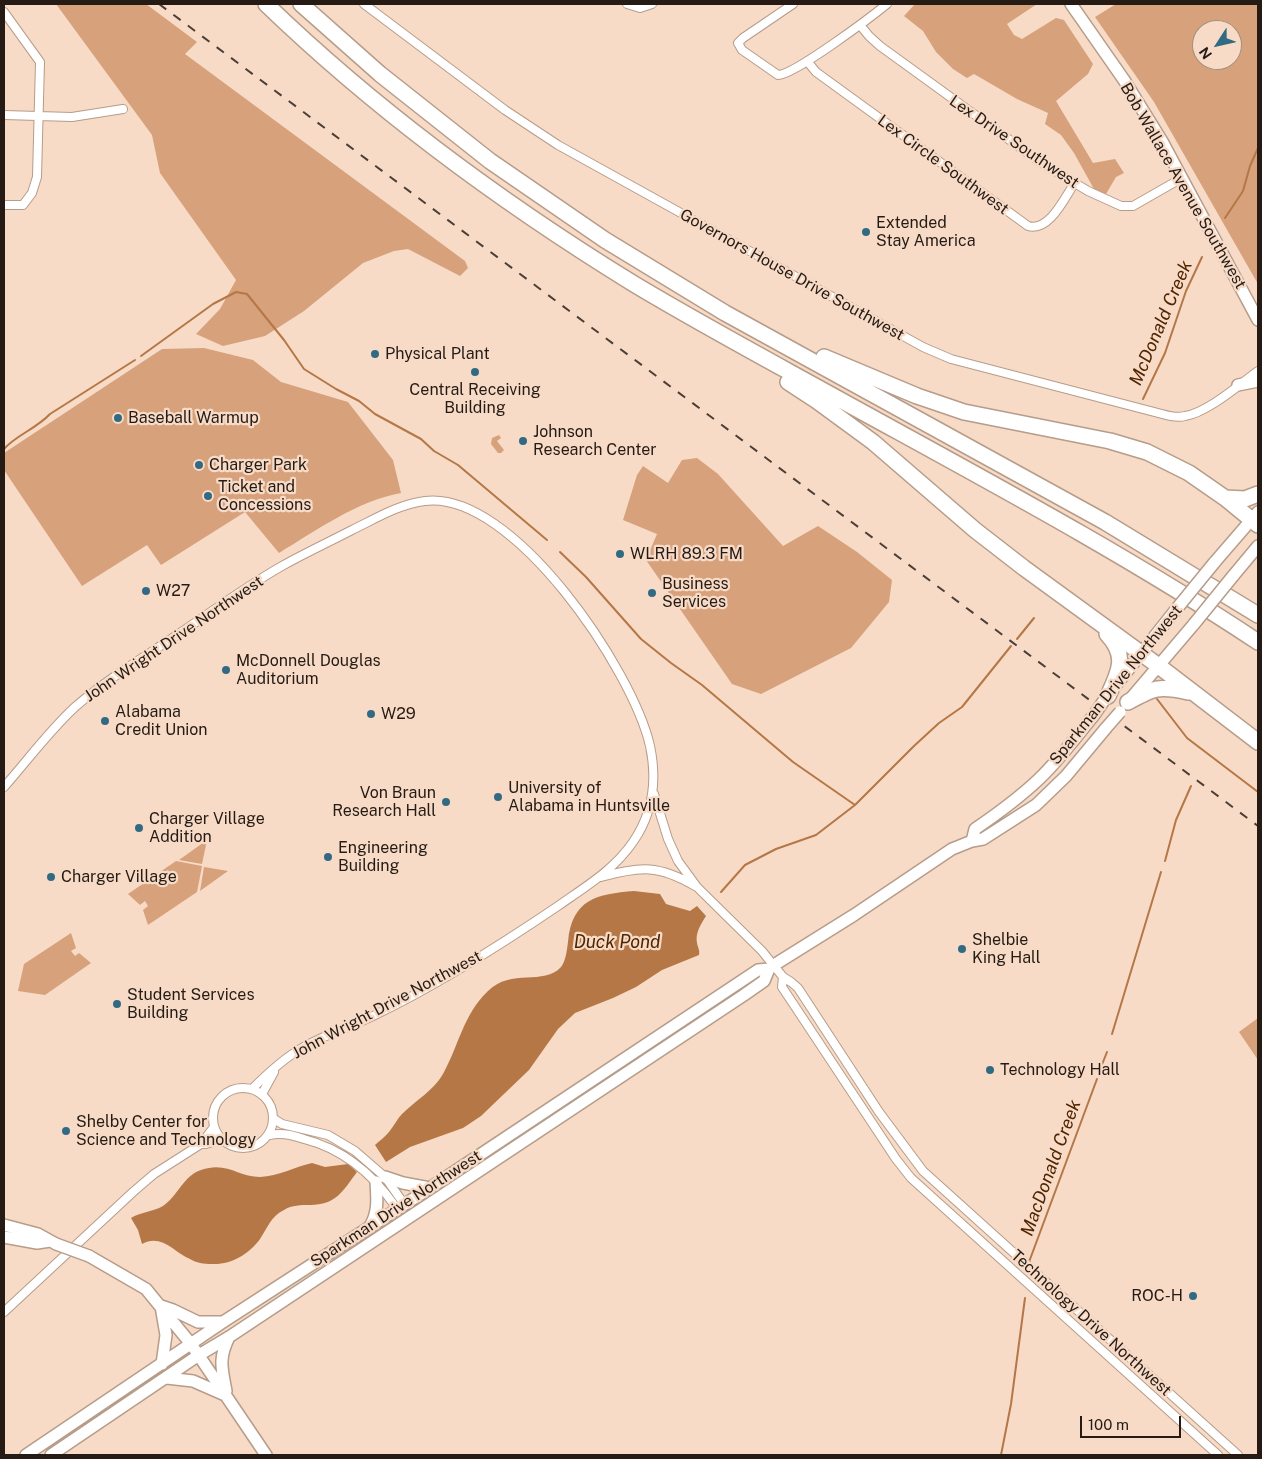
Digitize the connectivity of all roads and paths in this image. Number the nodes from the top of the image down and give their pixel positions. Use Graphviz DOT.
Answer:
graph roads {
  1 [pos="266,4"];
  2 [pos="301,4"];
  3 [pos="364,4"];
  4 [pos="627,4"];
  5 [pos="652,4"];
  6 [pos="793,4"];
  7 [pos="887,4"];
  8 [pos="1071,4"];
  9 [pos="4,12"];
  10 [pos="860,25"];
  11 [pos="807,61"];
  12 [pos="123,109"];
  13 [pos="4,115"];
  14 [pos="39,116"];
  15 [pos="1182,178"];
  16 [pos="1074,184"];
  17 [pos="4,204"];
  18 [pos="1258,320"];
  19 [pos="769,336"];
  20 [pos="726,337"];
  21 [pos="1258,371"];
  22 [pos="1258,381"];
  23 [pos="1238,385"];
  24 [pos="1258,494"];
  25 [pos="1225,498"];
  26 [pos="1256,519"];
  27 [pos="1258,546"];
  28 [pos="1258,615"];
  29 [pos="1094,620"];
  30 [pos="1258,642"];
  31 [pos="1141,654"];
  32 [pos="1160,667"];
  33 [pos="1193,693"];
  34 [pos="1107,697"];
  35 [pos="1124,707"];
  36 [pos="1258,742"];
  37 [pos="4,787"];
  38 [pos="653,791"];
  39 [pos="972,841"];
  40 [pos="599,878"];
  41 [pos="697,887"];
  42 [pos="771,967"];
  43 [pos="783,977"];
  44 [pos="278,1066"];
  45 [pos="252,1088"];
  46 [pos="262,1094"];
  47 [pos="274,1119"];
  48 [pos="214,1127"];
  49 [pos="270,1134"];
  50 [pos="221,1139"];
  51 [pos="201,1144"];
  52 [pos="381,1179"];
  53 [pos="430,1188"];
  54 [pos="401,1207"];
  55 [pos="408,1218"];
  56 [pos="4,1225"];
  57 [pos="370,1228"];
  58 [pos="4,1237"];
  59 [pos="53,1243"];
  60 [pos="162,1306"];
  61 [pos="4,1312"];
  62 [pos="223,1322"];
  63 [pos="229,1337"];
  64 [pos="191,1344"];
  65 [pos="199,1355"];
  66 [pos="162,1364"];
  67 [pos="167,1378"];
  68 [pos="226,1396"];
  69 [pos="26,1455"];
  70 [pos="51,1455"];
  71 [pos="266,1455"];
  72 [pos="1218,1455"];
  73 [pos="1238,1455"];
  1 -- 20 [label="highway"];
  2 -- 19 [label="highway"];
  3 -- 23 [label="street, Governors House Drive Southwest"];
  4 -- 5 [label="street"];
  6 -- 11 [label="street"];
  7 -- 10 [label="street"];
  8 -- 15 [label="main road, Bob Wallace Avenue Southwest"];
  9 -- 14 [label="street"];
  10 -- 11 [label="street"];
  10 -- 16 [label="street, Lex Drive Southwest"];
  11 -- 16 [label="street, Lex Circle Southwest"];
  12 -- 14 [label="street"];
  13 -- 14 [label="street"];
  14 -- 17 [label="street"];
  15 -- 16 [label="street, Lex Drive Southwest"];
  15 -- 18 [label="main road, Bob Wallace Avenue Southwest"];
  19 -- 25 [label="highway"];
  19 -- 28 [label="highway"];
  20 -- 29 [label="highway"];
  20 -- 30 [label="highway"];
  21 -- 23 [label="street, Governors House Drive Southwest"];
  22 -- 23 [label="main road"];
  24 -- 25 [label="highway"];
  25 -- 26 [label="highway"];
  26 -- 31 [label="main road, Sparkman Drive Northwest, bridge"];
  27 -- 32 [label="main road, Sparkman Drive Northwest, bridge"];
  29 -- 31 [label="highway"];
  29 -- 34 [label="highway"];
  31 -- 32 [label="highway"];
  31 -- 34 [label="main road, Sparkman Drive Northwest"];
  32 -- 33 [label="highway"];
  32 -- 35 [label="main road, Sparkman Drive Northwest"];
  33 -- 35 [label="highway"];
  33 -- 36 [label="highway"];
  34 -- 39 [label="main road, Sparkman Drive Northwest, bridge"];
  35 -- 39 [label="main road, Sparkman Drive Northwest, bridge"];
  37 -- 38 [label="street, John Wright Drive Northwest"];
  38 -- 40 [label="street, John Wright Drive Northwest"];
  38 -- 41 [label="street, Technology Drive Northwest"];
  39 -- 42 [label="main road, Sparkman Drive Northwest"];
  40 -- 41 [label="street"];
  40 -- 44 [label="street, John Wright Drive Northwest"];
  41 -- 42 [label="street, Technology Drive Northwest"];
  42 -- 43 [label="street, Technology Drive Northwest"];
  42 -- 53 [label="main road, Sparkman Drive Northwest"];
  42 -- 55 [label="main road, Sparkman Drive Northwest"];
  43 -- 72 [label="street, Technology Drive Northwest"];
  43 -- 73 [label="street, Technology Drive Northwest"];
  44 -- 45 [label="street, John Wright Drive Northwest"];
  44 -- 46 [label="street, John Wright Drive Northwest"];
  45 -- 46 [label="street"];
  45 -- 48 [label="street"];
  46 -- 47 [label="street"];
  47 -- 49 [label="street"];
  47 -- 52 [label="street"];
  48 -- 50 [label="street"];
  48 -- 51 [label="street"];
  49 -- 50 [label="street"];
  49 -- 52 [label="street"];
  50 -- 51 [label="street"];
  51 -- 61 [label="street"];
  52 -- 53 [label="main road"];
  52 -- 54 [label="street"];
  52 -- 57 [label="main road"];
  53 -- 54 [label="main road, Sparkman Drive Northwest"];
  54 -- 55 [label="street"];
  54 -- 57 [label="main road, Sparkman Drive Northwest"];
  55 -- 63 [label="main road, Sparkman Drive Northwest"];
  56 -- 59 [label="main road"];
  57 -- 62 [label="main road, Sparkman Drive Northwest"];
  58 -- 59 [label="main road"];
  59 -- 60 [label="main road, bridge"];
  60 -- 62 [label="main road"];
  60 -- 64 [label="main road"];
  60 -- 66 [label="main road"];
  62 -- 64 [label="main road, Sparkman Drive Northwest"];
  63 -- 65 [label="main road, Sparkman Drive Northwest"];
  63 -- 68 [label="main road"];
  64 -- 65 [label="main road"];
  64 -- 66 [label="main road, Sparkman Drive Northwest"];
  65 -- 67 [label="main road, Sparkman Drive Northwest"];
  65 -- 68 [label="main road"];
  66 -- 69 [label="main road, Sparkman Drive Northwest"];
  67 -- 68 [label="main road"];
  67 -- 70 [label="main road, Sparkman Drive Northwest"];
  68 -- 71 [label="main road"];
}
